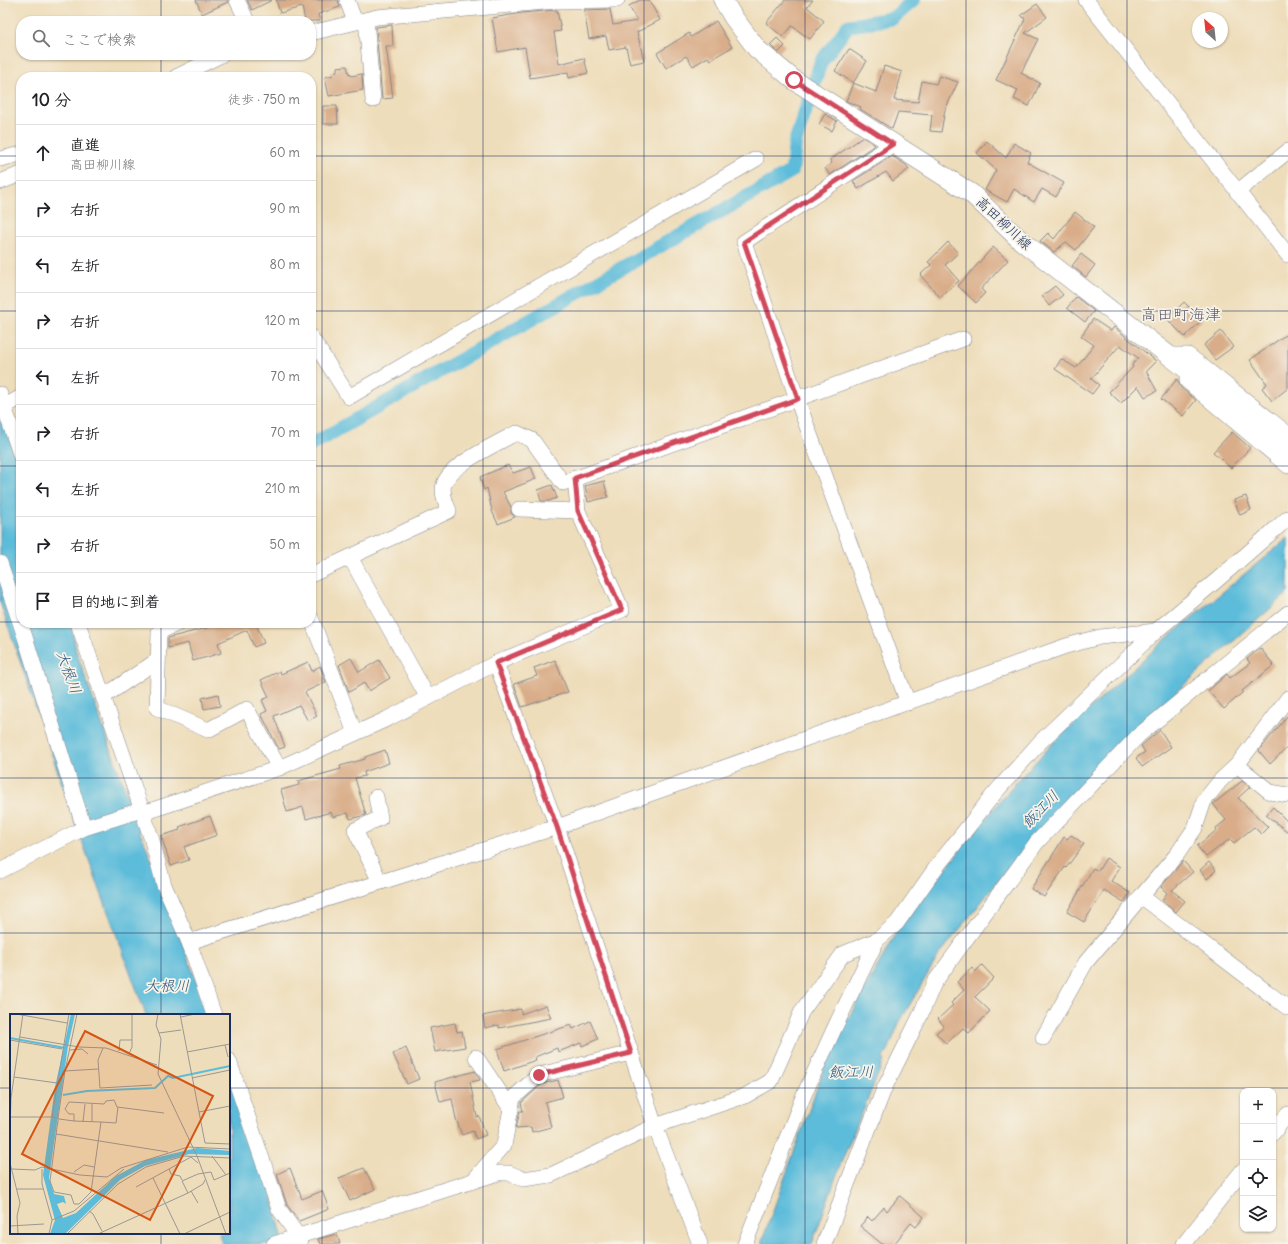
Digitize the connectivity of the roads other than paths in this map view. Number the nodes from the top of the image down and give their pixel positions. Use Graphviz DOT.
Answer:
graph roads {
  1 [pos="237,0"];
  2 [pos="346,0"];
  3 [pos="617,0"];
  4 [pos="723,0"];
  5 [pos="1086,0"];
  6 [pos="445,6"];
  7 [pos="245,16"];
  8 [pos="361,21"];
  9 [pos="316,32"];
  10 [pos="211,60"];
  11 [pos="215,60"];
  12 [pos="186,72"];
  13 [pos="206,72"];
  14 [pos="373,100"];
  15 [pos="893,144"];
  16 [pos="1288,151"];
  17 [pos="16,155"];
  18 [pos="0,159"];
  19 [pos="756,159"];
  20 [pos="16,176"];
  21 [pos="0,182"];
  22 [pos="1237,192"];
  23 [pos="1288,255"];
  24 [pos="963,339"];
  25 [pos="316,345"];
  26 [pos="1168,355"];
  27 [pos="16,398"];
  28 [pos="798,399"];
  29 [pos="2,401"];
  30 [pos="1288,434"];
  31 [pos="16,442"];
  32 [pos="1288,448"];
  33 [pos="1288,466"];
  34 [pos="575,478"];
  35 [pos="519,509"];
  36 [pos="578,511"];
  37 [pos="1288,518"];
  38 [pos="350,557"];
  39 [pos="0,563"];
  40 [pos="316,574"];
  41 [pos="16,610"];
  42 [pos="1288,613"];
  43 [pos="22,628"];
  44 [pos="80,628"];
  45 [pos="168,628"];
  46 [pos="315,628"];
  47 [pos="1156,631"];
  48 [pos="158,660"];
  49 [pos="496,663"];
  50 [pos="103,698"];
  51 [pos="428,698"];
  52 [pos="1288,698"];
  53 [pos="908,703"];
  54 [pos="356,733"];
  55 [pos="1237,765"];
  56 [pos="279,768"];
  57 [pos="1288,795"];
  58 [pos="376,797"];
  59 [pos="141,810"];
  60 [pos="557,827"];
  61 [pos="84,828"];
  62 [pos="0,871"];
  63 [pos="380,882"];
  64 [pos="1142,896"];
  65 [pos="878,940"];
  66 [pos="189,942"];
  67 [pos="1288,1008"];
  68 [pos="214,1014"];
  69 [pos="1043,1038"];
  70 [pos="631,1053"];
  71 [pos="476,1057"];
  72 [pos="230,1065"];
  73 [pos="511,1109"];
  74 [pos="1288,1114"];
  75 [pos="655,1126"];
  76 [pos="1276,1129"];
  77 [pos="1240,1174"];
  78 [pos="473,1181"];
  79 [pos="297,1239"];
  80 [pos="274,1244"];
  81 [pos="700,1244"];
  82 [pos="745,1244"];
  83 [pos="824,1244"];
  84 [pos="1184,1244"];
  1 -- 7 [label="street"];
  2 -- 8 [label="street"];
  3 -- 6 [label="street"];
  4 -- 15 [label="main road, 高田柳川線"];
  5 -- 22 [label="street"];
  6 -- 8 [label="street"];
  8 -- 9 [label="street"];
  8 -- 14 [label="street"];
  10 -- 12 [label="street"];
  11 -- 13 [label="street"];
  15 -- 26 [label="main road, 高田柳川線"];
  15 -- 28 [label="street"];
  16 -- 22 [label="street"];
  17 -- 18 [label="street"];
  19 -- 25 [label="street"];
  20 -- 21 [label="street"];
  22 -- 23 [label="street"];
  24 -- 28 [label="street"];
  26 -- 30 [label="street"];
  26 -- 32 [label="main road, 高田柳川線"];
  26 -- 33 [label="street"];
  27 -- 29 [label="street"];
  28 -- 34 [label="street"];
  28 -- 53 [label="street"];
  29 -- 31 [label="street"];
  34 -- 36 [label="street"];
  34 -- 38 [label="street"];
  35 -- 36 [label="street"];
  36 -- 49 [label="street"];
  37 -- 47 [label="street"];
  38 -- 40 [label="street"];
  38 -- 51 [label="street"];
  39 -- 41 [label="street"];
  42 -- 83 [label="street"];
  43 -- 61 [label="street"];
  44 -- 50 [label="street"];
  45 -- 48 [label="street"];
  46 -- 54 [label="street"];
  47 -- 53 [label="street"];
  47 -- 65 [label="street"];
  48 -- 50 [label="street"];
  48 -- 56 [label="street"];
  49 -- 51 [label="street"];
  49 -- 60 [label="street"];
  50 -- 59 [label="street"];
  51 -- 54 [label="street"];
  52 -- 55 [label="street"];
  53 -- 60 [label="street"];
  54 -- 56 [label="street"];
  55 -- 57 [label="street"];
  55 -- 64 [label="street"];
  56 -- 59 [label="street"];
  58 -- 63 [label="street"];
  59 -- 61 [label="street"];
  59 -- 66 [label="street"];
  60 -- 63 [label="street"];
  60 -- 70 [label="street"];
  61 -- 62 [label="street"];
  63 -- 66 [label="street"];
  64 -- 67 [label="street"];
  64 -- 69 [label="street"];
  65 -- 75 [label="street"];
  65 -- 82 [label="street"];
  66 -- 68 [label="street"];
  70 -- 73 [label="street"];
  70 -- 75 [label="street"];
  71 -- 73 [label="street"];
  72 -- 79 [label="street"];
  73 -- 78 [label="street"];
  74 -- 76 [label="street"];
  75 -- 78 [label="street"];
  75 -- 81 [label="street"];
  77 -- 84 [label="street"];
  78 -- 79 [label="street"];
  79 -- 80 [label="street"];
}
